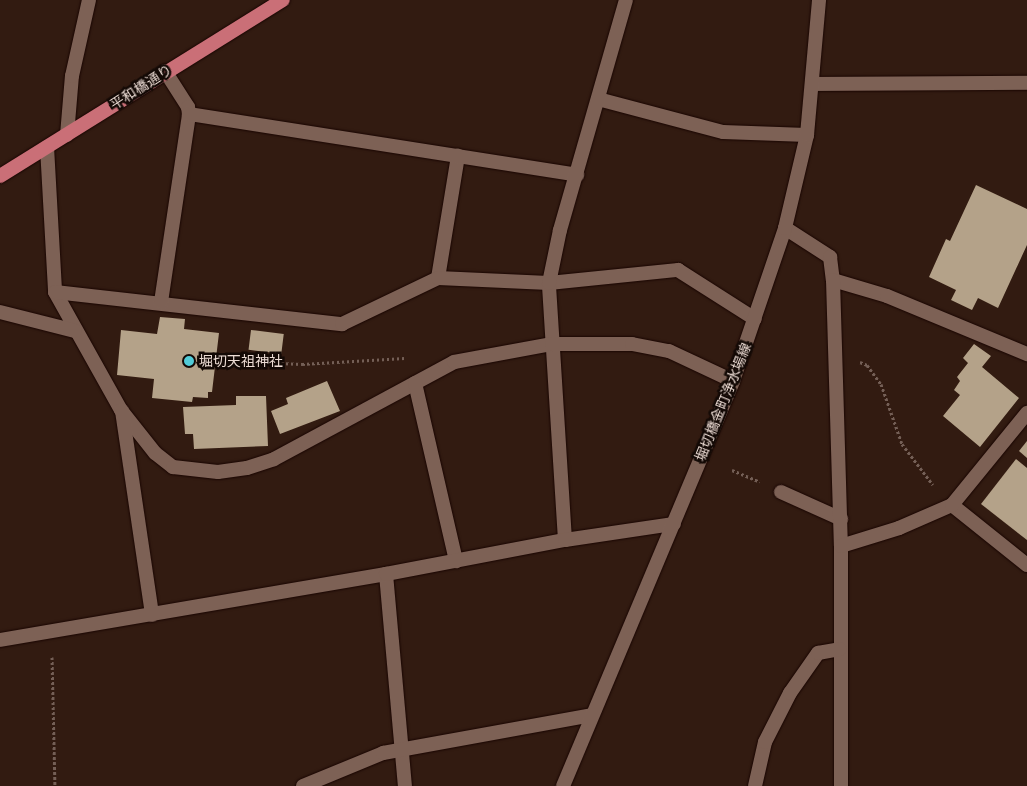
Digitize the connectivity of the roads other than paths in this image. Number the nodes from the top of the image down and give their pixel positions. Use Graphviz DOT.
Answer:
graph roads {
  1 [pos="89,0"];
  2 [pos="283,0"];
  3 [pos="626,0"];
  4 [pos="819,0"];
  5 [pos="165,71"];
  6 [pos="1027,82"];
  7 [pos="814,84"];
  8 [pos="598,99"];
  9 [pos="189,114"];
  10 [pos="67,135"];
  11 [pos="807,135"];
  12 [pos="47,147"];
  13 [pos="458,156"];
  14 [pos="577,175"];
  15 [pos="0,176"];
  16 [pos="785,228"];
  17 [pos="438,278"];
  18 [pos="833,280"];
  19 [pos="550,283"];
  20 [pos="55,292"];
  21 [pos="161,302"];
  22 [pos="0,312"];
  23 [pos="755,318"];
  24 [pos="75,331"];
  25 [pos="552,344"];
  26 [pos="1027,354"];
  27 [pos="733,381"];
  28 [pos="415,383"];
  29 [pos="121,410"];
  30 [pos="1027,413"];
  31 [pos="781,492"];
  32 [pos="952,504"];
  33 [pos="841,519"];
  34 [pos="674,524"];
  35 [pos="565,540"];
  36 [pos="841,546"];
  37 [pos="456,561"];
  38 [pos="1027,565"];
  39 [pos="386,574"];
  40 [pos="152,615"];
  41 [pos="0,640"];
  42 [pos="840,649"];
  43 [pos="592,715"];
  44 [pos="404,751"];
  45 [pos="303,786"];
  46 [pos="406,786"];
  47 [pos="563,786"];
  48 [pos="755,786"];
  49 [pos="841,786"];
  1 -- 10 [label="street"];
  2 -- 5 [label="main road, 平和橋通り"];
  3 -- 8 [label="street"];
  4 -- 7 [label="street, 堀切橋金町浄水場線"];
  5 -- 9 [label="street"];
  5 -- 10 [label="main road, 平和橋通り"];
  6 -- 7 [label="street"];
  7 -- 11 [label="street, 堀切橋金町浄水場線"];
  8 -- 11 [label="street"];
  8 -- 14 [label="street"];
  9 -- 13 [label="street"];
  9 -- 21 [label="street"];
  10 -- 12 [label="main road, 平和橋通り"];
  11 -- 16 [label="street, 堀切橋金町浄水場線"];
  12 -- 15 [label="main road, 平和橋通り"];
  12 -- 20 [label="street"];
  13 -- 14 [label="street"];
  13 -- 17 [label="street"];
  14 -- 19 [label="street"];
  16 -- 18 [label="street"];
  16 -- 23 [label="street, 堀切橋金町浄水場線"];
  17 -- 19 [label="street"];
  17 -- 21 [label="street"];
  18 -- 26 [label="street"];
  18 -- 33 [label="street"];
  19 -- 23 [label="street"];
  19 -- 25 [label="street"];
  20 -- 21 [label="street"];
  20 -- 24 [label="street"];
  22 -- 24 [label="street"];
  23 -- 27 [label="street, 堀切橋金町浄水場線"];
  24 -- 29 [label="street"];
  25 -- 27 [label="street"];
  25 -- 28 [label="street"];
  25 -- 35 [label="street"];
  27 -- 34 [label="street, 堀切橋金町浄水場線"];
  28 -- 29 [label="street"];
  28 -- 37 [label="street"];
  29 -- 40 [label="street"];
  30 -- 32 [label="street"];
  31 -- 33 [label="street"];
  32 -- 36 [label="street"];
  32 -- 38 [label="street"];
  33 -- 36 [label="street"];
  34 -- 35 [label="street"];
  34 -- 43 [label="street, 堀切橋金町浄水場線"];
  35 -- 37 [label="street"];
  36 -- 42 [label="street"];
  37 -- 39 [label="street"];
  39 -- 40 [label="street"];
  39 -- 44 [label="street"];
  40 -- 41 [label="street"];
  42 -- 48 [label="street"];
  42 -- 49 [label="street"];
  43 -- 44 [label="street"];
  43 -- 47 [label="street, 堀切橋金町浄水場線"];
  44 -- 45 [label="street"];
  44 -- 46 [label="street"];
}
